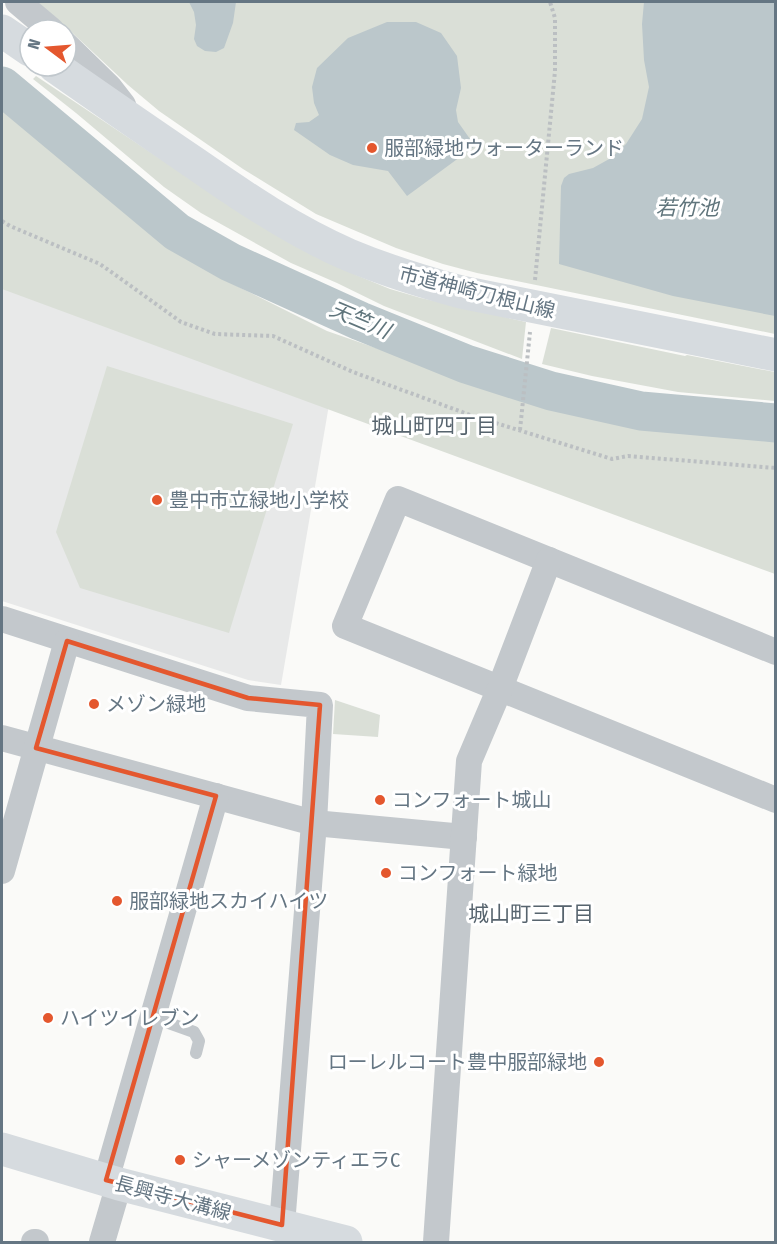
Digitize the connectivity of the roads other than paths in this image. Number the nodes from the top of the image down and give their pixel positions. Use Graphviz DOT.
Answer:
graph roads {
  1 [pos="18,2"];
  2 [pos="37,18"];
  3 [pos="2,31"];
  4 [pos="18,42"];
  5 [pos="78,57"];
  6 [pos="71,78"];
  7 [pos="128,117"];
  8 [pos="776,355"];
  9 [pos="549,560"];
  10 [pos="2,620"];
  11 [pos="67,641"];
  12 [pos="776,652"];
  13 [pos="500,688"];
  14 [pos="2,738"];
  15 [pos="36,748"];
  16 [pos="216,796"];
  17 [pos="776,800"];
  18 [pos="314,823"];
  19 [pos="464,837"];
  20 [pos="2,872"];
  21 [pos="152,1017"];
  22 [pos="196,1053"];
  23 [pos="2,1149"];
  24 [pos="113,1182"];
  25 [pos="282,1226"];
  26 [pos="102,1242"];
  27 [pos="346,1242"];
  28 [pos="436,1242"];
  1 -- 2 [label="street"];
  3 -- 4 [label="street"];
  5 -- 7 [label="street"];
  6 -- 7 [label="street, 市道神崎刀根山線"];
  7 -- 8 [label="street, 市道神崎刀根山線"];
  9 -- 12 [label="street"];
  9 -- 13 [label="street"];
  9 -- 13 [label="street"];
  10 -- 11 [label="street"];
  11 -- 15 [label="street"];
  11 -- 18 [label="street"];
  13 -- 17 [label="street"];
  13 -- 19 [label="street"];
  14 -- 15 [label="street"];
  15 -- 16 [label="street"];
  15 -- 20 [label="street"];
  16 -- 18 [label="street"];
  16 -- 21 [label="street"];
  18 -- 19 [label="street"];
  18 -- 25 [label="street"];
  19 -- 28 [label="street"];
  21 -- 22 [label="lane"];
  21 -- 24 [label="street"];
  23 -- 24 [label="street, 長興寺大溝線"];
  24 -- 25 [label="street, 長興寺大溝線"];
  24 -- 26 [label="street"];
  25 -- 27 [label="street, 長興寺大溝線"];
}
